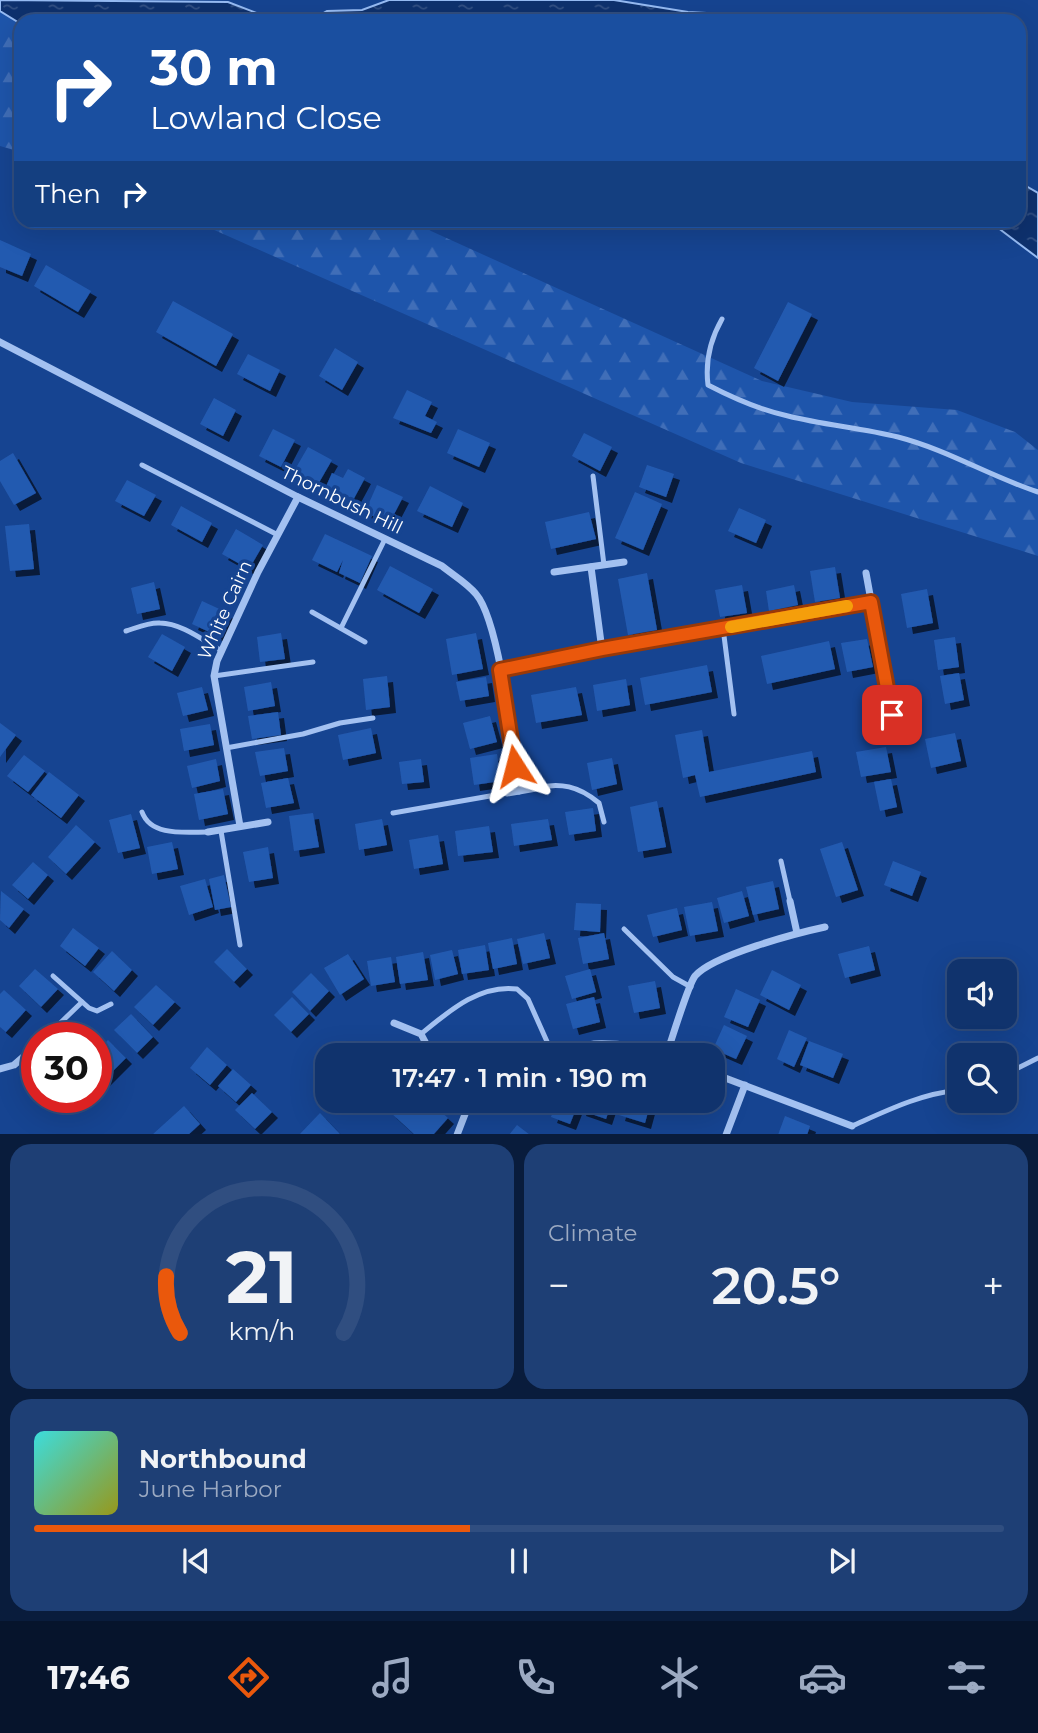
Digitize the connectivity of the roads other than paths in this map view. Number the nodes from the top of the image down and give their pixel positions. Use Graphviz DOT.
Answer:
graph roads {
  1 [pos="722,319"];
  2 [pos="0,342"];
  3 [pos="142,465"];
  4 [pos="593,476"];
  5 [pos="1038,492"];
  6 [pos="298,497"];
  7 [pos="278,535"];
  8 [pos="385,539"];
  9 [pos="624,562"];
  10 [pos="604,565"];
  11 [pos="591,567"];
  12 [pos="554,572"];
  13 [pos="866,573"];
  14 [pos="871,602"];
  15 [pos="312,612"];
  16 [pos="341,628"];
  17 [pos="723,628"];
  18 [pos="126,631"];
  19 [pos="365,642"];
  20 [pos="602,649"];
  21 [pos="222,651"];
  22 [pos="313,662"];
  23 [pos="500,670"];
  24 [pos="214,676"];
  25 [pos="734,714"];
  26 [pos="373,718"];
  27 [pos="896,737"];
  28 [pos="226,748"];
  29 [pos="536,788"];
  30 [pos="519,791"];
  31 [pos="507,793"];
  32 [pos="142,811"];
  33 [pos="393,813"];
  34 [pos="268,822"];
  35 [pos="604,822"];
  36 [pos="240,825"];
  37 [pos="221,831"];
  38 [pos="208,832"];
  39 [pos="781,861"];
  40 [pos="790,901"];
  41 [pos="825,927"];
  42 [pos="624,929"];
  43 [pos="797,933"];
  44 [pos="240,945"];
  45 [pos="53,976"];
  46 [pos="691,987"];
  47 [pos="82,1002"];
  48 [pos="111,1004"];
  49 [pos="61,1022"];
  50 [pos="394,1023"];
  51 [pos="421,1034"];
  52 [pos="426,1043"];
  53 [pos="548,1043"];
  54 [pos="673,1043"];
  55 [pos="1038,1058"];
  56 [pos="21,1059"];
  57 [pos="1017,1068"];
  58 [pos="0,1069"];
  59 [pos="725,1078"];
  60 [pos="745,1086"];
  61 [pos="947,1091"];
  62 [pos="465,1113"];
  63 [pos="852,1126"];
  64 [pos="457,1134"];
  65 [pos="726,1134"];
  1 -- 5 [label="lane"];
  2 -- 6 [label="street, Thornbush Hill"];
  3 -- 7 [label="lane"];
  4 -- 10 [label="lane"];
  6 -- 7 [label="street, White Cairn"];
  6 -- 8 [label="street, Thornbush Hill"];
  7 -- 21 [label="street, White Cairn"];
  8 -- 16 [label="lane"];
  8 -- 23 [label="street, Thornbush Hill"];
  9 -- 10 [label="street"];
  10 -- 11 [label="street"];
  11 -- 12 [label="street"];
  11 -- 20 [label="street"];
  13 -- 14 [label="street"];
  14 -- 17 [label="street"];
  14 -- 27 [label="street"];
  15 -- 16 [label="lane"];
  16 -- 19 [label="lane"];
  17 -- 20 [label="street"];
  17 -- 25 [label="lane"];
  18 -- 21 [label="lane"];
  20 -- 23 [label="street"];
  21 -- 24 [label="street, White Cairn"];
  22 -- 24 [label="lane"];
  23 -- 30 [label="street, Thornbush Hill"];
  24 -- 28 [label="street, White Cairn"];
  26 -- 28 [label="lane"];
  28 -- 36 [label="street, White Cairn"];
  29 -- 30 [label="street"];
  29 -- 35 [label="lane"];
  30 -- 31 [label="street"];
  31 -- 33 [label="lane"];
  32 -- 38 [label="lane"];
  34 -- 36 [label="street"];
  36 -- 37 [label="street"];
  37 -- 38 [label="street"];
  37 -- 44 [label="lane"];
  39 -- 40 [label="lane"];
  40 -- 43 [label="street"];
  41 -- 43 [label="street"];
  42 -- 46 [label="lane"];
  43 -- 46 [label="street"];
  45 -- 47 [label="lane"];
  46 -- 54 [label="street"];
  47 -- 48 [label="lane"];
  47 -- 49 [label="lane"];
  50 -- 51 [label="street"];
  51 -- 52 [label="street"];
  51 -- 53 [label="lane"];
  55 -- 57 [label="lane"];
  56 -- 58 [label="street"];
  59 -- 60 [label="street"];
  60 -- 63 [label="street"];
  60 -- 65 [label="street"];
  61 -- 63 [label="lane"];
  62 -- 64 [label="street"];
}
